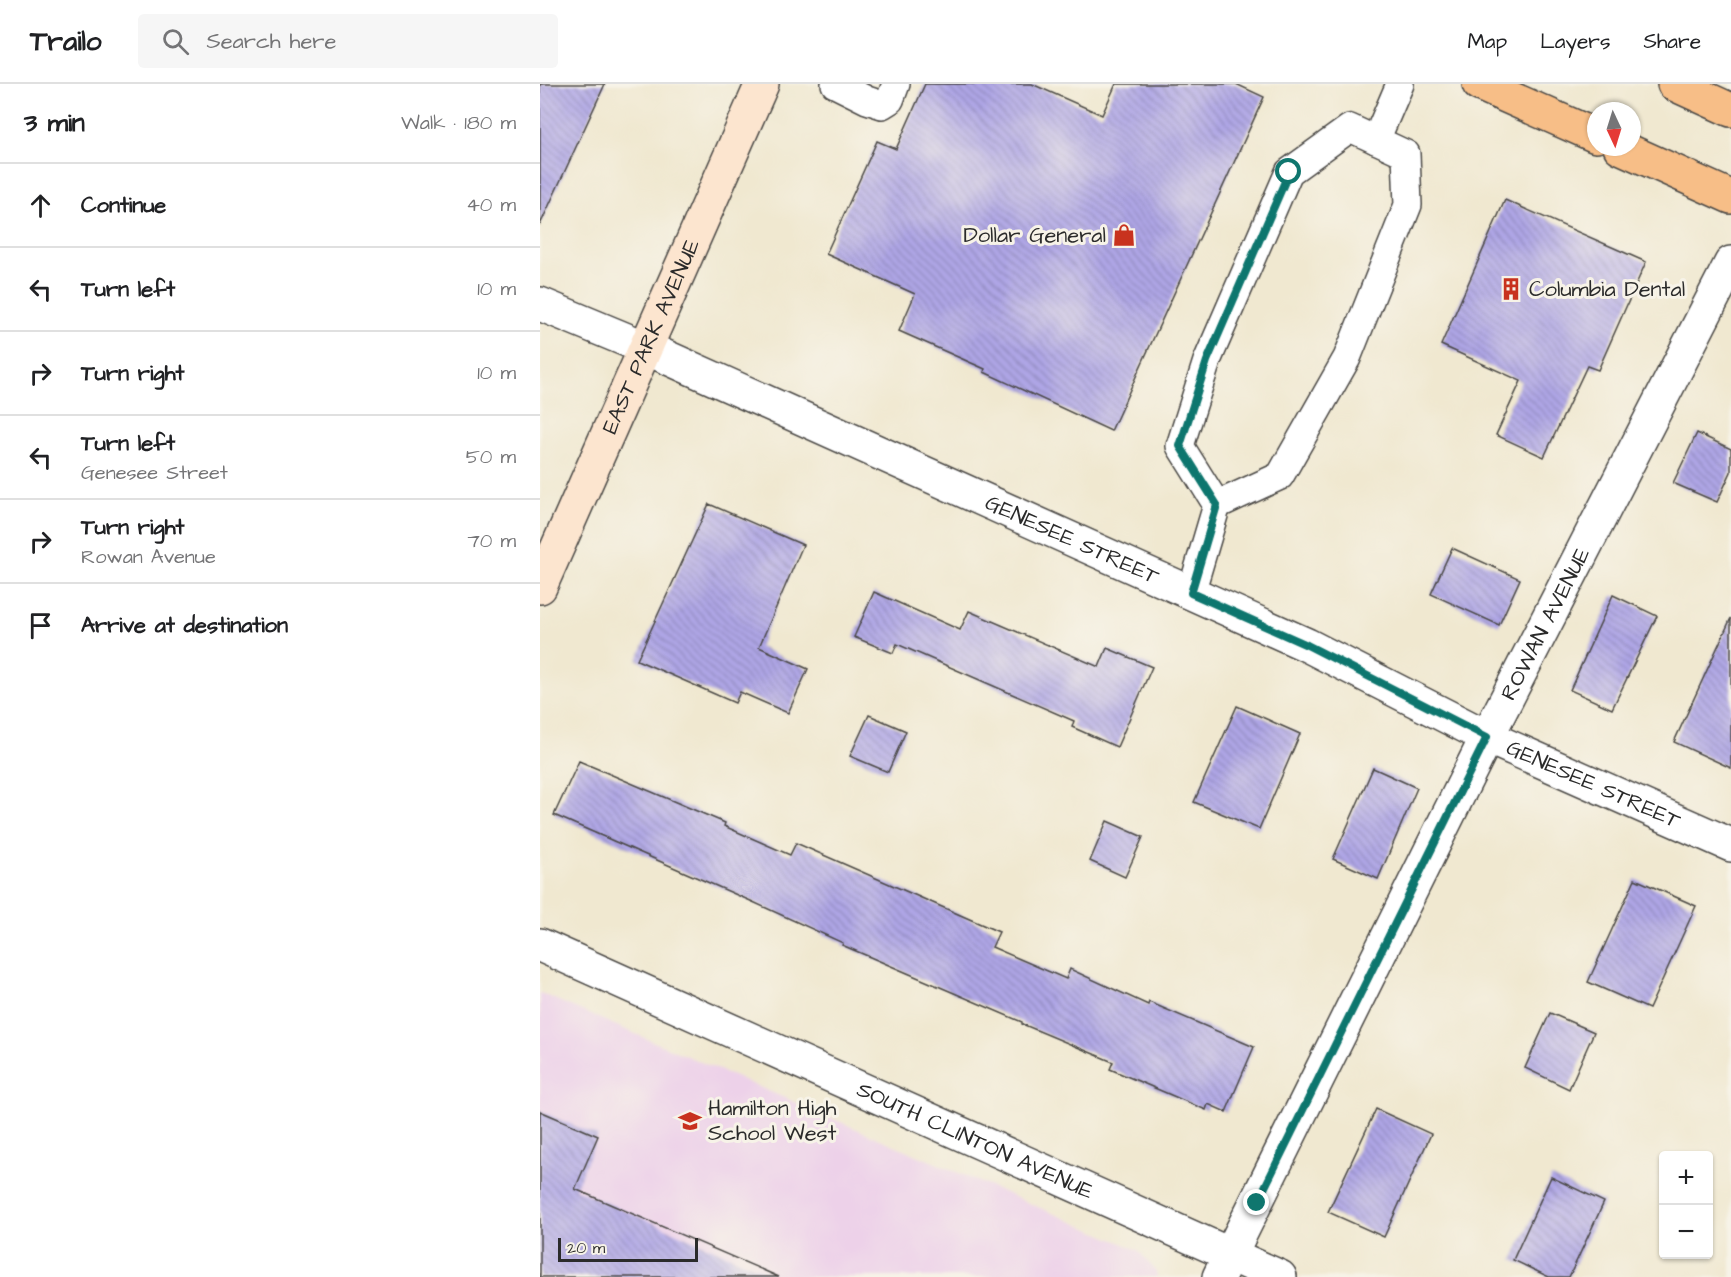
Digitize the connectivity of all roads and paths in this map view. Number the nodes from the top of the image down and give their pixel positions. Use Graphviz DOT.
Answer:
graph roads {
  1 [pos="762,84"];
  2 [pos="835,84"];
  3 [pos="896,84"];
  4 [pos="1400,84"];
  5 [pos="1479,84"];
  6 [pos="1674,84"];
  7 [pos="1731,110"];
  8 [pos="1587,132"];
  9 [pos="1376,140"];
  10 [pos="1640,156"];
  11 [pos="1731,197"];
  12 [pos="1731,263"];
  13 [pos="540,304"];
  14 [pos="646,348"];
  15 [pos="1217,505"];
  16 [pos="540,587"];
  17 [pos="1191,593"];
  18 [pos="1487,737"];
  19 [pos="1731,845"];
  20 [pos="540,945"];
  21 [pos="1225,1266"];
  22 [pos="1280,1277"];
  1 -- 14 [label="street, EAST PARK AVENUE"];
  2 -- 3 [label="lane"];
  4 -- 9 [label="lane"];
  5 -- 8 [label="main road"];
  6 -- 7 [label="main road"];
  9 -- 15 [label="lane"];
  9 -- 15 [label="lane"];
  10 -- 11 [label="main road"];
  12 -- 18 [label="street, ROWAN AVENUE"];
  13 -- 14 [label="street, GENESEE STREET"];
  14 -- 16 [label="street, EAST PARK AVENUE"];
  14 -- 17 [label="street, GENESEE STREET"];
  15 -- 17 [label="lane"];
  17 -- 18 [label="street, GENESEE STREET"];
  18 -- 19 [label="street, GENESEE STREET"];
  18 -- 21 [label="street, ROWAN AVENUE"];
  20 -- 21 [label="street, SOUTH CLINTON AVENUE"];
  21 -- 22 [label="street, SOUTH CLINTON AVENUE"];
}
